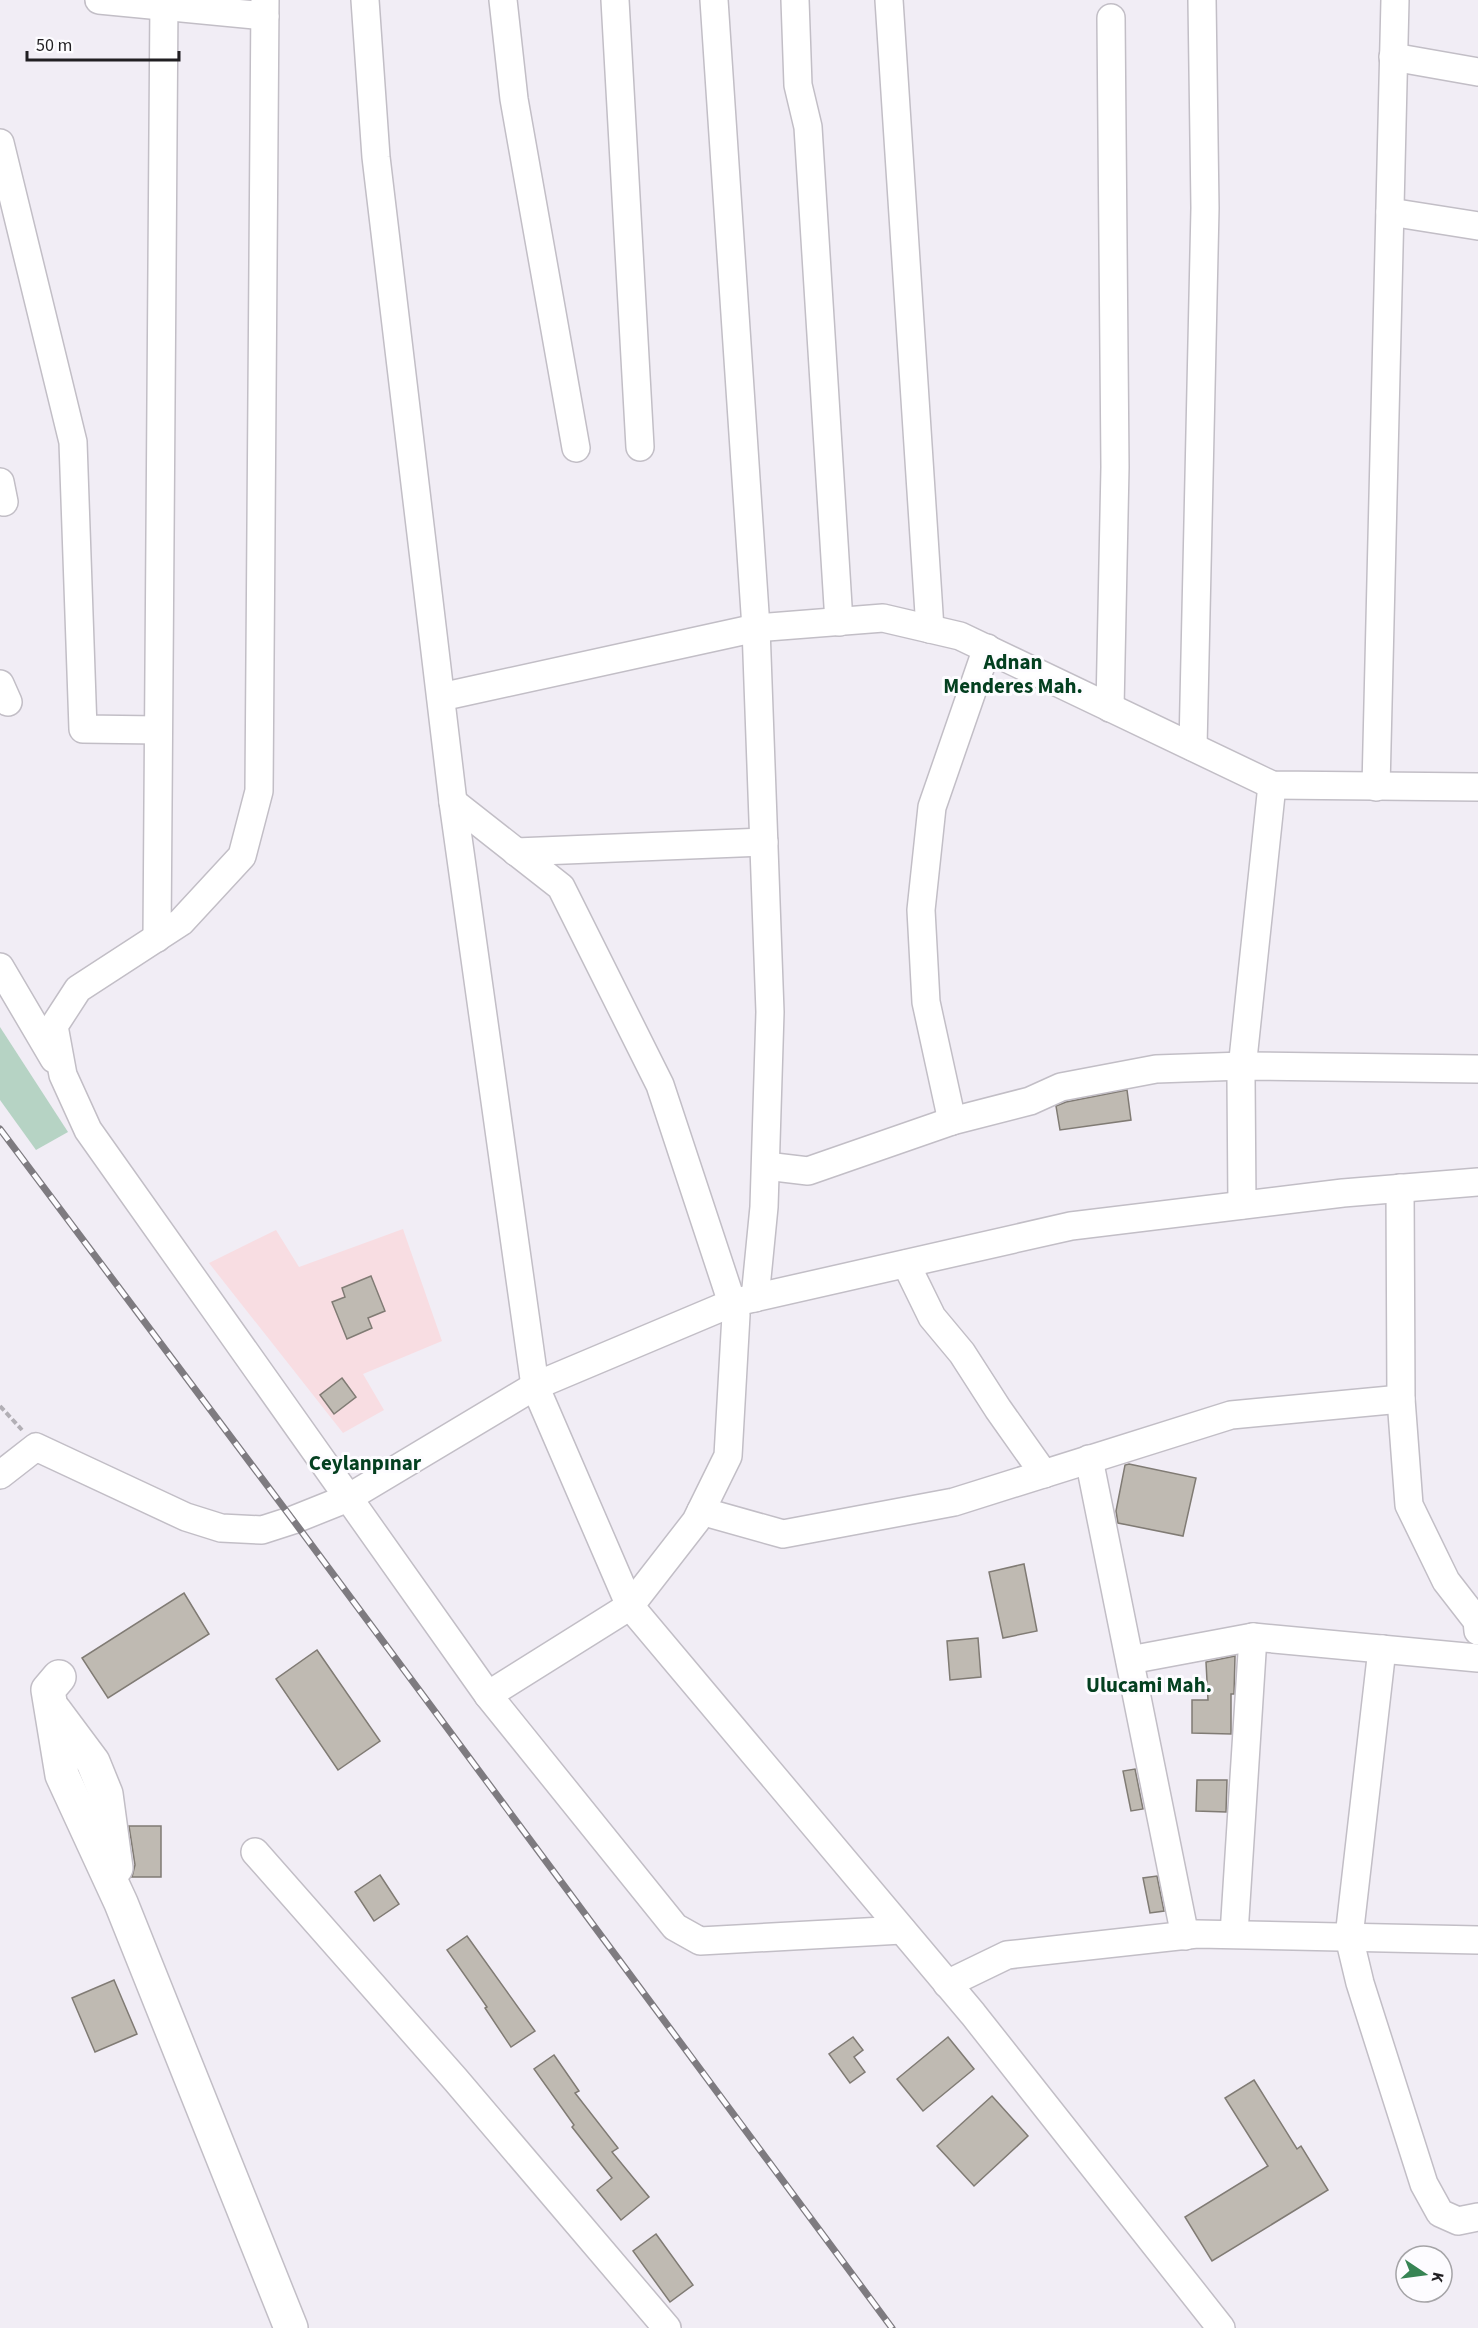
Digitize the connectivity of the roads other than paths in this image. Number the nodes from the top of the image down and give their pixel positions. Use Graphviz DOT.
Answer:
graph roads {
  1 [pos="99,0"];
  2 [pos="365,0"];
  3 [pos="503,0"];
  4 [pos="615,0"];
  5 [pos="714,0"];
  6 [pos="795,0"];
  7 [pos="889,0"];
  8 [pos="1202,0"];
  9 [pos="1395,0"];
  10 [pos="164,3"];
  11 [pos="265,8"];
  12 [pos="1111,18"];
  13 [pos="1393,57"];
  14 [pos="1478,72"];
  15 [pos="0,143"];
  16 [pos="1390,212"];
  17 [pos="1478,226"];
  18 [pos="640,447"];
  19 [pos="576,448"];
  20 [pos="839,622"];
  21 [pos="756,628"];
  22 [pos="930,629"];
  23 [pos="987,648"];
  24 [pos="441,698"];
  25 [pos="1110,708"];
  26 [pos="158,730"];
  27 [pos="1193,747"];
  28 [pos="1272,785"];
  29 [pos="1376,787"];
  30 [pos="1478,787"];
  31 [pos="453,802"];
  32 [pos="764,842"];
  33 [pos="516,852"];
  34 [pos="157,938"];
  35 [pos="0,967"];
  36 [pos="1243,1066"];
  37 [pos="1478,1069"];
  38 [pos="63,1075"];
  39 [pos="952,1121"];
  40 [pos="766,1166"];
  41 [pos="1478,1182"];
  42 [pos="1400,1188"];
  43 [pos="1242,1205"];
  44 [pos="906,1264"];
  45 [pos="744,1301"];
  46 [pos="535,1386"];
  47 [pos="1401,1399"];
  48 [pos="13,1459"];
  49 [pos="1089,1459"];
  50 [pos="1044,1474"];
  51 [pos="348,1498"];
  52 [pos="701,1511"];
  53 [pos="630,1606"];
  54 [pos="1478,1631"];
  55 [pos="1253,1637"];
  56 [pos="1382,1649"];
  57 [pos="1478,1658"];
  58 [pos="1130,1660"];
  59 [pos="55,1691"];
  60 [pos="488,1695"];
  61 [pos="255,1852"];
  62 [pos="902,1930"];
  63 [pos="1234,1935"];
  64 [pos="1185,1936"];
  65 [pos="1349,1937"];
  66 [pos="1478,1940"];
  67 [pos="947,1984"];
  68 [pos="1478,2217"];
  69 [pos="291,2328"];
  70 [pos="667,2328"];
  71 [pos="1221,2328"];
  1 -- 10 [label="street"];
  2 -- 24 [label="street"];
  3 -- 19 [label="street"];
  4 -- 18 [label="street"];
  5 -- 21 [label="street"];
  6 -- 20 [label="street"];
  7 -- 22 [label="street"];
  8 -- 27 [label="street"];
  9 -- 13 [label="street"];
  10 -- 11 [label="street"];
  10 -- 26 [label="street"];
  11 -- 34 [label="street"];
  12 -- 25 [label="street"];
  13 -- 14 [label="street"];
  13 -- 16 [label="street"];
  15 -- 26 [label="street"];
  16 -- 17 [label="street"];
  16 -- 29 [label="street"];
  20 -- 21 [label="street"];
  20 -- 22 [label="street"];
  21 -- 24 [label="street"];
  21 -- 32 [label="street"];
  22 -- 23 [label="street"];
  23 -- 25 [label="street"];
  23 -- 39 [label="street"];
  24 -- 31 [label="street"];
  25 -- 27 [label="street"];
  26 -- 34 [label="street"];
  27 -- 28 [label="street"];
  28 -- 29 [label="street"];
  28 -- 36 [label="street"];
  29 -- 30 [label="street"];
  31 -- 33 [label="street"];
  31 -- 46 [label="street"];
  32 -- 33 [label="street"];
  32 -- 40 [label="street"];
  33 -- 45 [label="street"];
  34 -- 38 [label="street"];
  35 -- 38 [label="street"];
  36 -- 37 [label="street"];
  36 -- 39 [label="street"];
  36 -- 43 [label="street"];
  38 -- 51 [label="street"];
  39 -- 40 [label="street"];
  40 -- 45 [label="street"];
  41 -- 42 [label="street"];
  42 -- 43 [label="street"];
  42 -- 47 [label="street"];
  43 -- 44 [label="street"];
  44 -- 45 [label="street"];
  44 -- 50 [label="street"];
  45 -- 46 [label="street"];
  45 -- 52 [label="street"];
  46 -- 51 [label="street"];
  46 -- 53 [label="street"];
  47 -- 49 [label="street"];
  47 -- 54 [label="street"];
  48 -- 51 [label="street"];
  49 -- 50 [label="street"];
  49 -- 58 [label="street"];
  50 -- 52 [label="street"];
  51 -- 60 [label="street"];
  52 -- 53 [label="street"];
  53 -- 60 [label="street"];
  53 -- 62 [label="street"];
  55 -- 56 [label="street"];
  55 -- 58 [label="street"];
  55 -- 63 [label="street"];
  56 -- 57 [label="street"];
  56 -- 65 [label="street"];
  58 -- 64 [label="street"];
  59 -- 69 [label="main road"];
  60 -- 62 [label="street"];
  61 -- 70 [label="street"];
  62 -- 67 [label="street"];
  63 -- 64 [label="street"];
  63 -- 65 [label="street"];
  64 -- 67 [label="street"];
  65 -- 66 [label="street"];
  65 -- 68 [label="street"];
  67 -- 71 [label="street"];
}
